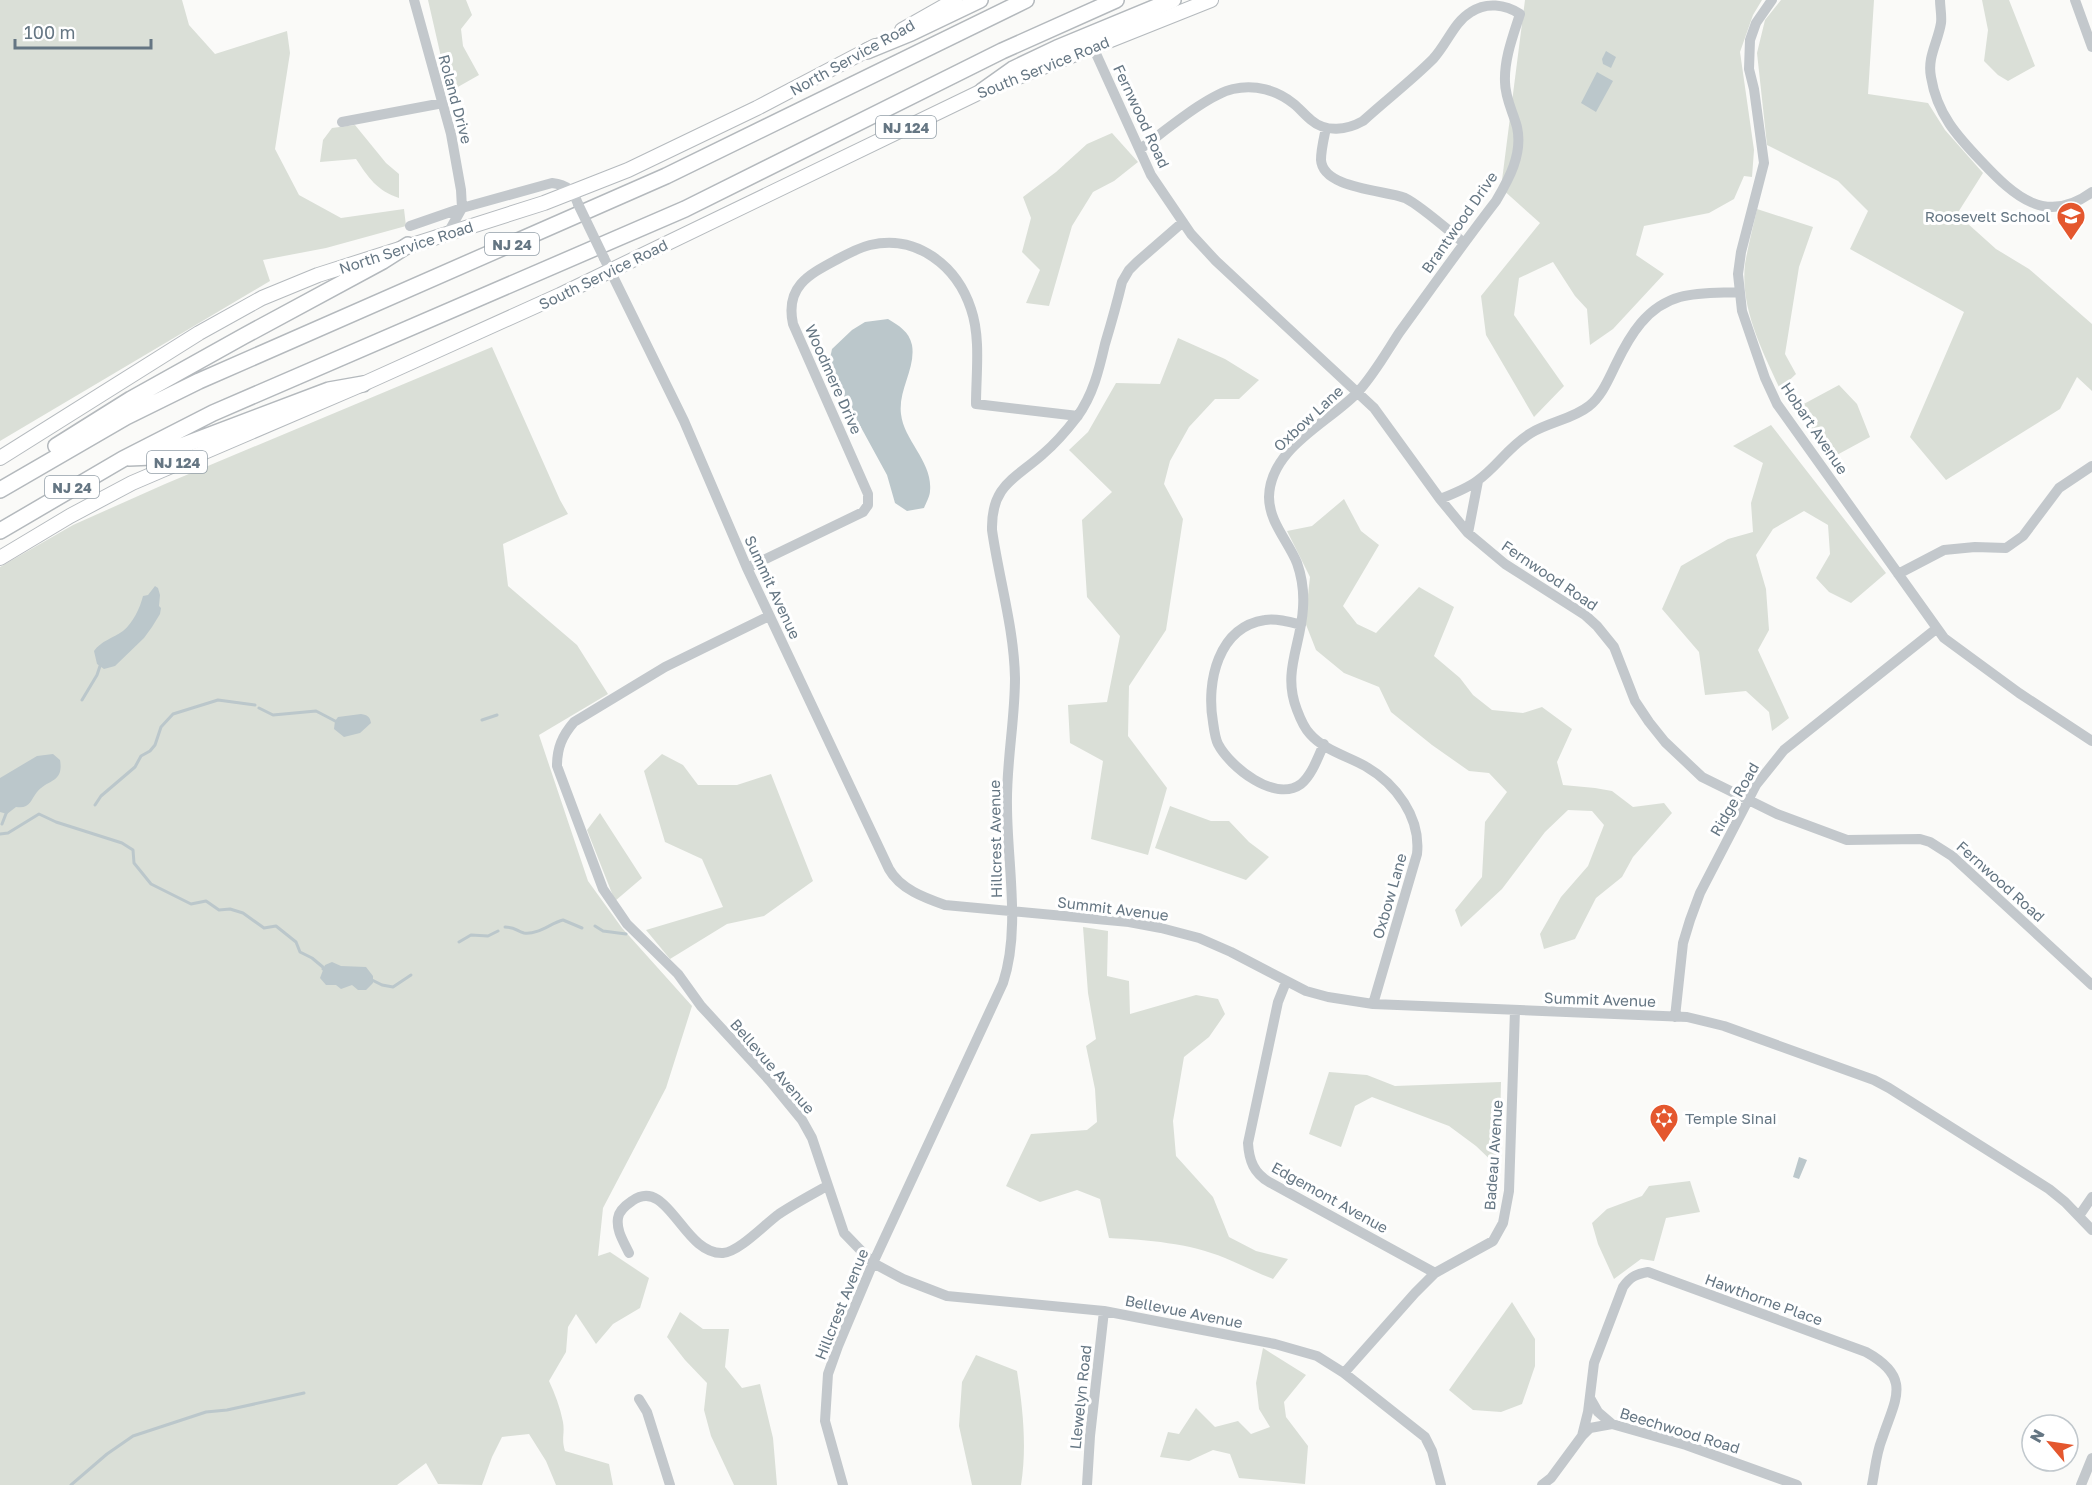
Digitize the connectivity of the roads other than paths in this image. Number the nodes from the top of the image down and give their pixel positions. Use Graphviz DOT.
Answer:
graph roads {
  1 [pos="414,0"];
  2 [pos="955,0"];
  3 [pos="980,0"];
  4 [pos="1026,0"];
  5 [pos="1116,0"];
  6 [pos="1173,0"];
  7 [pos="1211,0"];
  8 [pos="1772,0"];
  9 [pos="1940,0"];
  10 [pos="2075,0"];
  11 [pos="1093,47"];
  12 [pos="2092,47"];
  13 [pos="867,51"];
  14 [pos="981,91"];
  15 [pos="442,103"];
  16 [pos="342,122"];
  17 [pos="1326,128"];
  18 [pos="1140,149"];
  19 [pos="2092,192"];
  20 [pos="576,198"];
  21 [pos="462,208"];
  22 [pos="1184,222"];
  23 [pos="410,226"];
  24 [pos="448,233"];
  25 [pos="1464,243"];
  26 [pos="408,245"];
  27 [pos="610,272"];
  28 [pos="1739,292"];
  29 [pos="363,384"];
  30 [pos="1357,393"];
  31 [pos="1078,416"];
  32 [pos="0,458"];
  33 [pos="123,459"];
  34 [pos="2092,466"];
  35 [pos="1478,480"];
  36 [pos="0,487"];
  37 [pos="1440,499"];
  38 [pos="0,531"];
  39 [pos="1468,533"];
  40 [pos="0,558"];
  41 [pos="747,568"];
  42 [pos="1898,574"];
  43 [pos="769,616"];
  44 [pos="1301,625"];
  45 [pos="1936,629"];
  46 [pos="2092,741"];
  47 [pos="1324,744"];
  48 [pos="1748,800"];
  49 [pos="1011,911"];
  50 [pos="1286,982"];
  51 [pos="2092,985"];
  52 [pos="1373,1004"];
  53 [pos="1515,1010"];
  54 [pos="1675,1017"];
  55 [pos="827,1186"];
  56 [pos="2092,1197"];
  57 [pos="2079,1216"];
  58 [pos="2092,1230"];
  59 [pos="629,1253"];
  60 [pos="873,1263"];
  61 [pos="1435,1272"];
  62 [pos="1104,1311"];
  63 [pos="1344,1373"];
  64 [pos="1590,1398"];
  65 [pos="639,1399"];
  66 [pos="1612,1424"];
  67 [pos="1582,1436"];
  68 [pos="2092,1458"];
  69 [pos="670,1485"];
  70 [pos="843,1485"];
  71 [pos="1087,1485"];
  72 [pos="1441,1485"];
  73 [pos="1542,1485"];
  74 [pos="1797,1485"];
  75 [pos="1872,1485"];
  76 [pos="2081,1485"];
  1 -- 15 [label="street, Roland Drive"];
  2 -- 13 [label="main road, North Service Road"];
  3 -- 13 [label="highway"];
  4 -- 36 [label="highway, NJ 24"];
  5 -- 33 [label="highway, NJ 24"];
  6 -- 14 [label="highway"];
  7 -- 11 [label="main road, South Service Road / NJ 124"];
  8 -- 28 [label="street, Hobart Avenue"];
  9 -- 19 [label="street"];
  10 -- 12 [label="street"];
  11 -- 14 [label="main road, South Service Road / NJ 124"];
  11 -- 18 [label="street, Fernwood Road"];
  13 -- 20 [label="main road, North Service Road"];
  14 -- 27 [label="main road, South Service Road / NJ 124"];
  15 -- 16 [label="street"];
  15 -- 21 [label="street, Roland Drive"];
  17 -- 18 [label="street"];
  17 -- 25 [label="street"];
  17 -- 25 [label="street, Brantwood Drive"];
  18 -- 22 [label="street, Fernwood Road"];
  20 -- 21 [label="street"];
  20 -- 24 [label="main road, North Service Road"];
  20 -- 27 [label="street, Summit Avenue, bridge"];
  21 -- 23 [label="street"];
  21 -- 24 [label="street"];
  22 -- 30 [label="street, Fernwood Road"];
  22 -- 31 [label="street, Hillcrest Avenue"];
  24 -- 26 [label="main road, North Service Road"];
  25 -- 30 [label="street, Brantwood Drive"];
  26 -- 32 [label="main road, North Service Road"];
  26 -- 36 [label="highway"];
  27 -- 29 [label="main road, South Service Road / NJ 124"];
  27 -- 41 [label="street, Summit Avenue"];
  28 -- 35 [label="street"];
  28 -- 42 [label="street, Hobart Avenue"];
  29 -- 33 [label="highway"];
  29 -- 40 [label="main road, South Service Road / NJ 124"];
  30 -- 37 [label="street, Fernwood Road"];
  30 -- 44 [label="street, Oxbow Lane"];
  31 -- 41 [label="street, Woodmere Drive"];
  31 -- 49 [label="street, Hillcrest Avenue"];
  33 -- 38 [label="highway, NJ 24"];
  34 -- 42 [label="street"];
  35 -- 37 [label="street"];
  35 -- 39 [label="street"];
  37 -- 39 [label="street, Fernwood Road"];
  39 -- 48 [label="street, Fernwood Road"];
  41 -- 43 [label="street, Summit Avenue"];
  42 -- 45 [label="street, Hobart Avenue"];
  43 -- 49 [label="street, Summit Avenue"];
  43 -- 55 [label="street, Bellevue Avenue"];
  44 -- 47 [label="street, Oxbow Lane"];
  44 -- 47 [label="street"];
  45 -- 46 [label="street, Hobart Avenue"];
  45 -- 48 [label="street, Ridge Road"];
  47 -- 52 [label="street, Oxbow Lane"];
  48 -- 51 [label="street, Fernwood Road"];
  48 -- 54 [label="street, Ridge Road"];
  49 -- 50 [label="street, Summit Avenue"];
  49 -- 60 [label="street, Hillcrest Avenue"];
  50 -- 52 [label="street, Summit Avenue"];
  50 -- 61 [label="street, Edgemont Avenue"];
  52 -- 53 [label="street, Summit Avenue"];
  53 -- 54 [label="street, Summit Avenue"];
  53 -- 61 [label="street, Badeau Avenue"];
  54 -- 57 [label="street, Summit Avenue"];
  55 -- 59 [label="street"];
  55 -- 60 [label="street, Bellevue Avenue"];
  56 -- 57 [label="street"];
  57 -- 58 [label="street, Summit Avenue"];
  60 -- 62 [label="street, Bellevue Avenue"];
  60 -- 70 [label="street, Hillcrest Avenue"];
  61 -- 63 [label="street, Badeau Avenue"];
  62 -- 63 [label="street, Bellevue Avenue"];
  62 -- 71 [label="street, Llewelyn Road"];
  63 -- 72 [label="street, Bellevue Avenue"];
  64 -- 66 [label="street"];
  64 -- 67 [label="street, Hawthorne Place"];
  64 -- 75 [label="street, Hawthorne Place"];
  65 -- 69 [label="street"];
  66 -- 67 [label="street, Beechwood Road"];
  66 -- 74 [label="street, Beechwood Road"];
  67 -- 73 [label="street"];
  68 -- 76 [label="street"];
}
